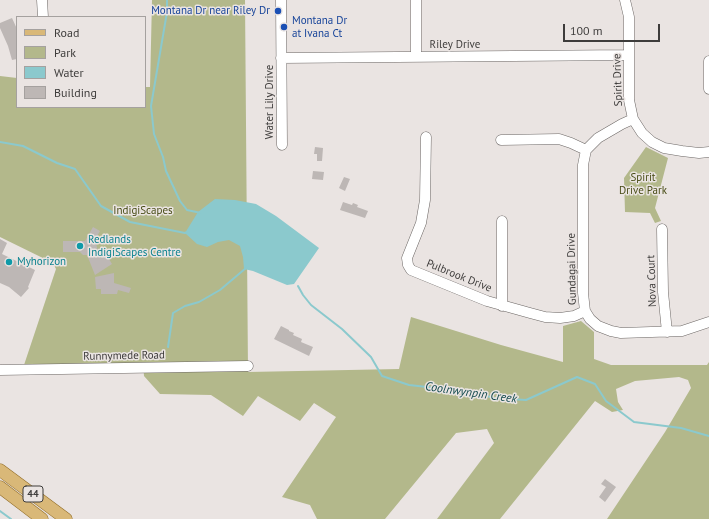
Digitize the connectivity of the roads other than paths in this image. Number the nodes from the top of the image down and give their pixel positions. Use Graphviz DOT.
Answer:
graph roads {
  1 [pos="42,0"];
  2 [pos="281,0"];
  3 [pos="416,0"];
  4 [pos="625,0"];
  5 [pos="43,16"];
  6 [pos="629,55"];
  7 [pos="416,57"];
  8 [pos="281,58"];
  9 [pos="709,61"];
  10 [pos="709,89"];
  11 [pos="633,119"];
  12 [pos="426,137"];
  13 [pos="502,140"];
  14 [pos="282,145"];
  15 [pos="586,150"];
  16 [pos="709,152"];
  17 [pos="502,221"];
  18 [pos="662,229"];
  19 [pos="502,306"];
  20 [pos="585,311"];
  21 [pos="709,322"];
  22 [pos="667,332"];
  23 [pos="248,366"];
  24 [pos="0,370"];
  25 [pos="0,470"];
  26 [pos="0,487"];
  27 [pos="42,519"];
  28 [pos="66,519"];
  1 -- 5 [label="street"];
  2 -- 8 [label="street, Water Lily Drive"];
  3 -- 7 [label="street"];
  4 -- 6 [label="street, Spirit Drive"];
  6 -- 7 [label="street, Riley Drive"];
  6 -- 11 [label="street, Spirit Drive"];
  7 -- 8 [label="street, Riley Drive"];
  8 -- 14 [label="street, Water Lily Drive"];
  9 -- 10 [label="street"];
  11 -- 15 [label="street"];
  11 -- 16 [label="street, Spirit Drive"];
  12 -- 19 [label="street, Pulbrook Drive"];
  13 -- 15 [label="street"];
  15 -- 20 [label="street, Gundagai Drive"];
  17 -- 19 [label="street"];
  18 -- 22 [label="street, Nova Court"];
  19 -- 20 [label="street, Pulbrook Drive"];
  20 -- 22 [label="street, Gundagai Drive"];
  21 -- 22 [label="street, Gundagai Drive"];
  23 -- 24 [label="street, Runnymede Road"];
  25 -- 28 [label="main road, 44"];
  26 -- 27 [label="main road, 44"];
}
